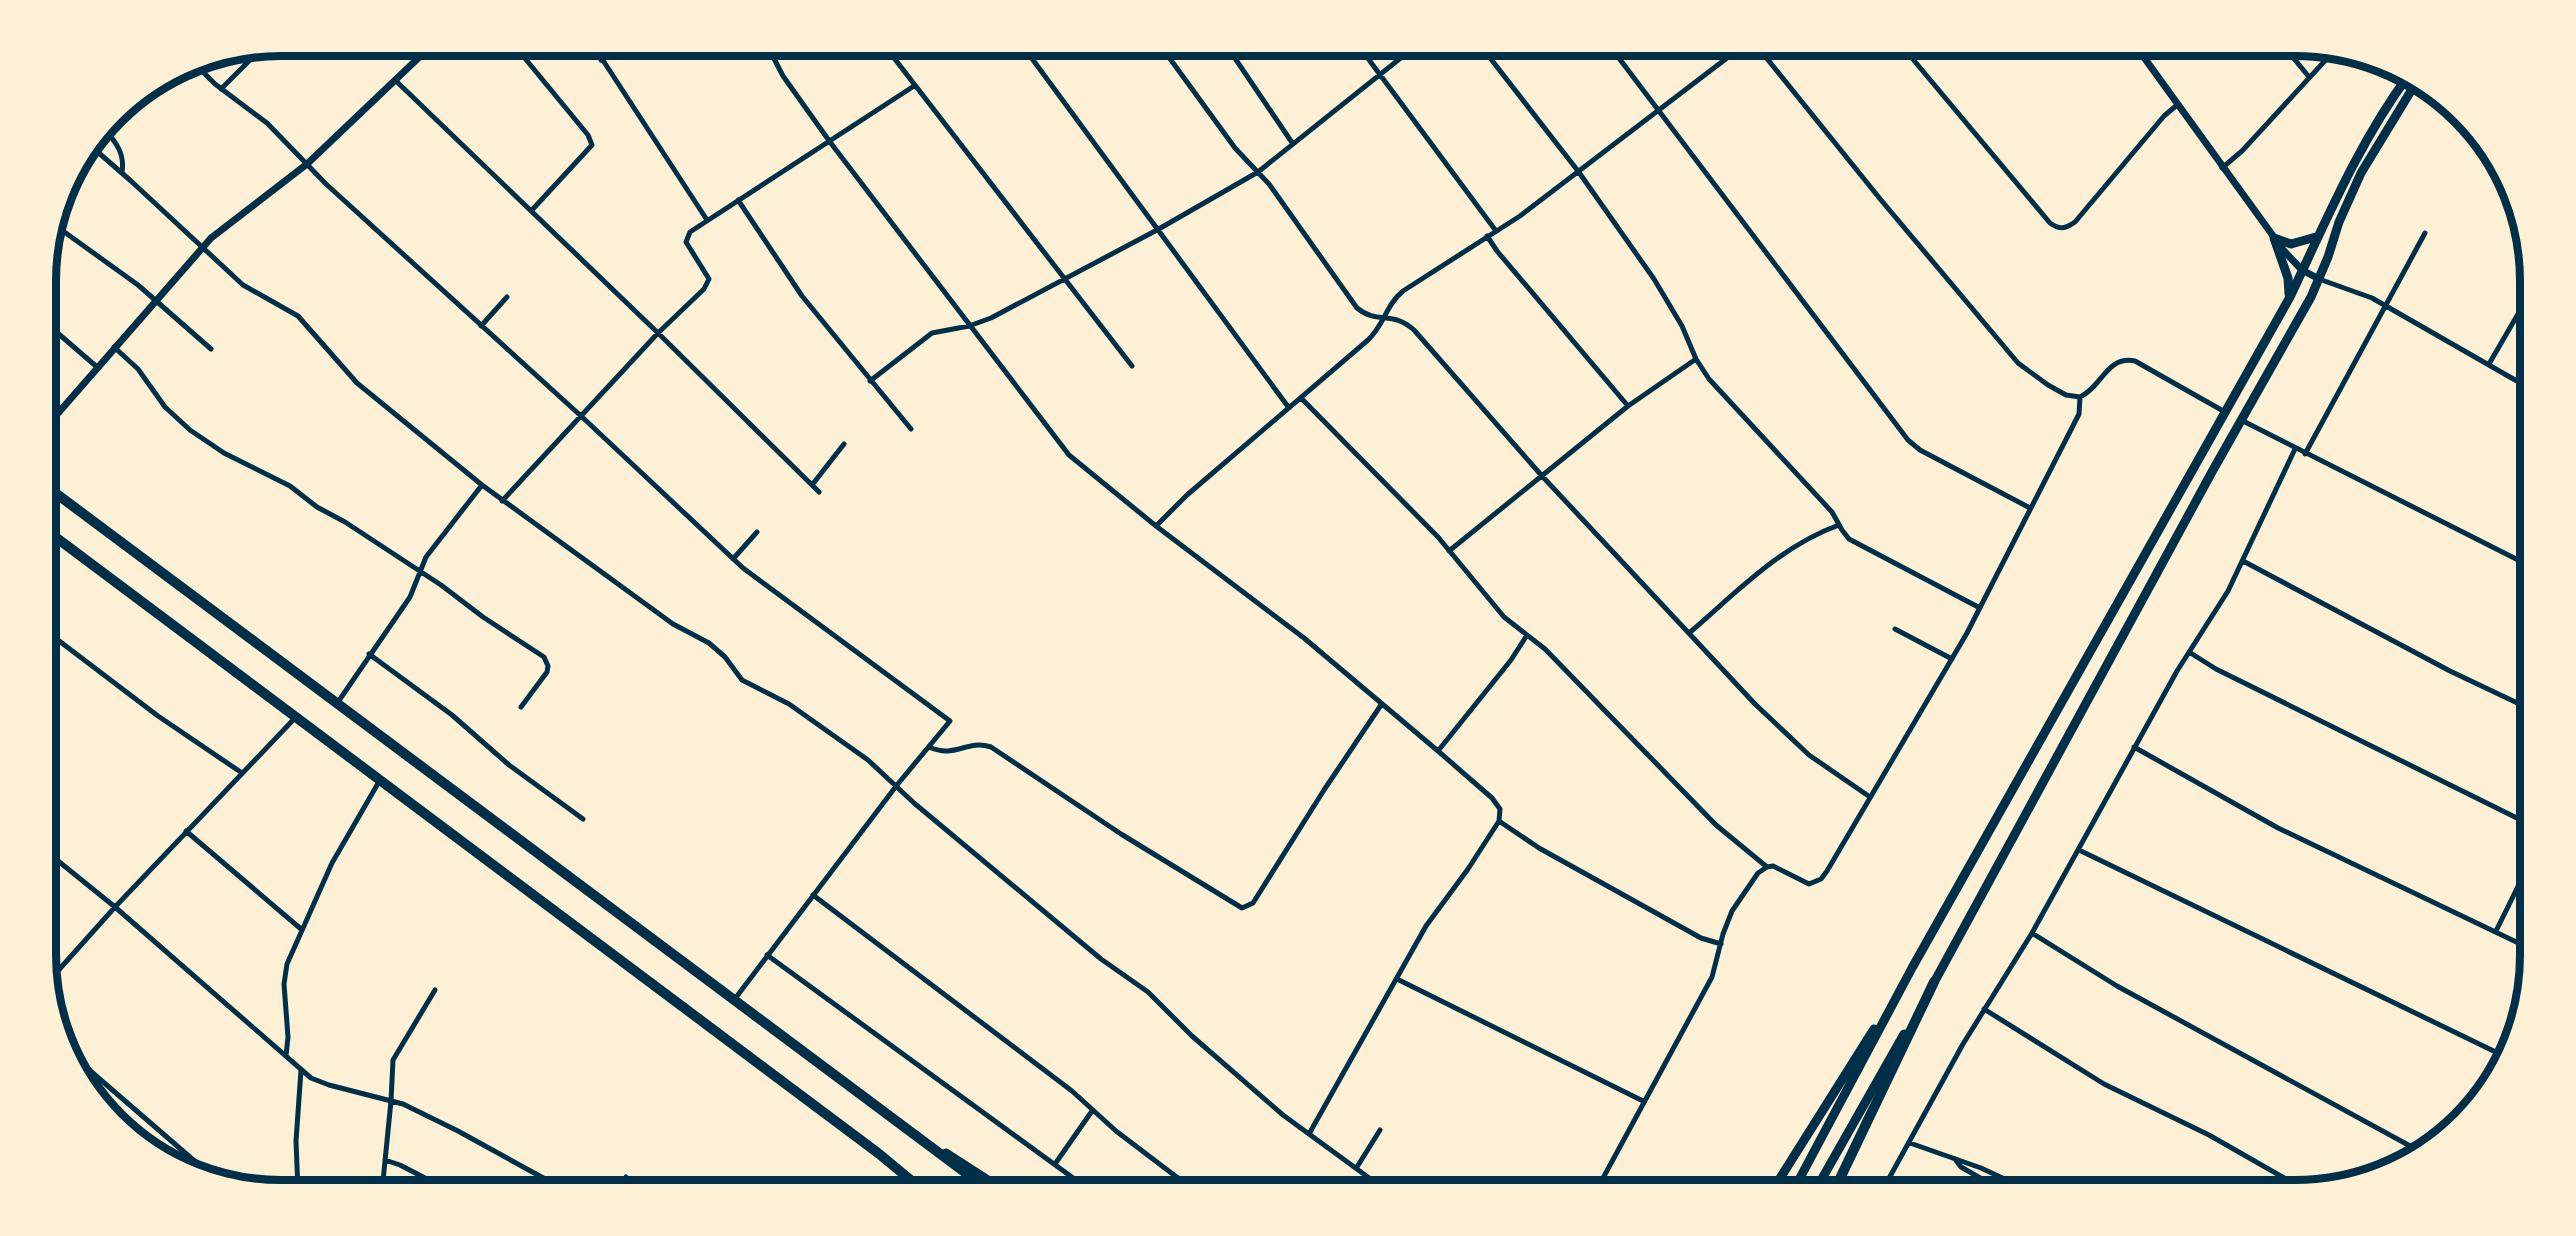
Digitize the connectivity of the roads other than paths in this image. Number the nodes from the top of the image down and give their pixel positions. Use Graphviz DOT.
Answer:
graph roads {
  1 [pos="410,56"];
  2 [pos="421,56"];
  3 [pos="523,56"];
  4 [pos="600,56"];
  5 [pos="608,56"];
  6 [pos="773,56"];
  7 [pos="892,56"];
  8 [pos="1030,56"];
  9 [pos="1168,56"];
  10 [pos="1234,56"];
  11 [pos="1366,56"];
  12 [pos="1404,56"];
  13 [pos="1489,56"];
  14 [pos="1618,56"];
  15 [pos="1729,56"];
  16 [pos="1764,56"];
  17 [pos="1910,56"];
  18 [pos="2143,56"];
  19 [pos="2292,56"];
  20 [pos="253,57"];
  21 [pos="2327,57"];
  22 [pos="602,60"];
  23 [pos="415,62"];
  24 [pos="201,70"];
  25 [pos="1381,75"];
  26 [pos="2309,77"];
  27 [pos="395,80"];
  28 [pos="2403,83"];
  29 [pos="914,86"];
  30 [pos="2412,88"];
  31 [pos="221,89"];
  32 [pos="2177,105"];
  33 [pos="1659,109"];
  34 [pos="109,135"];
  35 [pos="830,142"];
  36 [pos="1293,144"];
  37 [pos="96,151"];
  38 [pos="307,164"];
  39 [pos="2222,168"];
  40 [pos="1578,171"];
  41 [pos="122,172"];
  42 [pos="1258,172"];
  43 [pos="738,200"];
  44 [pos="531,210"];
  45 [pos="708,220"];
  46 [pos="61,230"];
  47 [pos="1157,230"];
  48 [pos="1496,231"];
  49 [pos="2425,233"];
  50 [pos="1487,236"];
  51 [pos="2316,237"];
  52 [pos="2274,238"];
  53 [pos="201,248"];
  54 [pos="2302,270"];
  55 [pos="2319,279"];
  56 [pos="1063,280"];
  57 [pos="507,297"];
  58 [pos="2289,297"];
  59 [pos="156,300"];
  60 [pos="2386,305"];
  61 [pos="2520,311"];
  62 [pos="1385,318"];
  63 [pos="481,326"];
  64 [pos="969,326"];
  65 [pos="56,332"];
  66 [pos="658,333"];
  67 [pos="114,347"];
  68 [pos="211,349"];
  69 [pos="1696,359"];
  70 [pos="2489,364"];
  71 [pos="1132,366"];
  72 [pos="97,367"];
  73 [pos="870,381"];
  74 [pos="2520,383"];
  75 [pos="2080,397"];
  76 [pos="1301,398"];
  77 [pos="1628,406"];
  78 [pos="1289,408"];
  79 [pos="2225,412"];
  80 [pos="56,415"];
  81 [pos="581,416"];
  82 [pos="2241,420"];
  83 [pos="911,429"];
  84 [pos="844,444"];
  85 [pos="2295,449"];
  86 [pos="2305,454"];
  87 [pos="1542,476"];
  88 [pos="482,485"];
  89 [pos="812,485"];
  90 [pos="819,492"];
  91 [pos="56,493"];
  92 [pos="502,501"];
  93 [pos="2030,508"];
  94 [pos="1839,525"];
  95 [pos="1156,526"];
  96 [pos="757,532"];
  97 [pos="56,539"];
  98 [pos="1449,551"];
  99 [pos="734,559"];
  100 [pos="2243,561"];
  101 [pos="2520,561"];
  102 [pos="419,572"];
  103 [pos="1980,608"];
  104 [pos="1895,629"];
  105 [pos="1689,633"];
  106 [pos="1527,635"];
  107 [pos="56,639"];
  108 [pos="2189,652"];
  109 [pos="369,654"];
  110 [pos="1952,659"];
  111 [pos="338,702"];
  112 [pos="2520,704"];
  113 [pos="1382,705"];
  114 [pos="521,707"];
  115 [pos="295,718"];
  116 [pos="929,747"];
  117 [pos="2134,747"];
  118 [pos="1438,751"];
  119 [pos="242,773"];
  120 [pos="380,780"];
  121 [pos="897,785"];
  122 [pos="1870,797"];
  123 [pos="583,819"];
  124 [pos="2520,820"];
  125 [pos="1499,821"];
  126 [pos="186,831"];
  127 [pos="2079,850"];
  128 [pos="56,859"];
  129 [pos="1767,867"];
  130 [pos="2520,882"];
  131 [pos="813,895"];
  132 [pos="114,907"];
  133 [pos="301,929"];
  134 [pos="2496,931"];
  135 [pos="2032,933"];
  136 [pos="2520,943"];
  137 [pos="1721,944"];
  138 [pos="767,955"];
  139 [pos="1912,968"];
  140 [pos="56,973"];
  141 [pos="1396,979"];
  142 [pos="1934,982"];
  143 [pos="435,990"];
  144 [pos="734,1000"];
  145 [pos="1984,1009"];
  146 [pos="2498,1054"];
  147 [pos="286,1056"];
  148 [pos="85,1067"];
  149 [pos="301,1070"];
  150 [pos="392,1101"];
  151 [pos="1643,1101"];
  152 [pos="1092,1111"];
  153 [pos="903,1124"];
  154 [pos="1380,1130"];
  155 [pos="1309,1134"];
  156 [pos="1910,1143"];
  157 [pos="2413,1147"];
  158 [pos="878,1153"];
  159 [pos="1955,1159"];
  160 [pos="386,1160"];
  161 [pos="1055,1164"];
  162 [pos="198,1165"];
  163 [pos="1357,1167"];
  164 [pos="298,1180"];
  165 [pos="383,1180"];
  166 [pos="429,1180"];
  167 [pos="547,1180"];
  168 [pos="911,1180"];
  169 [pos="918,1180"];
  170 [pos="976,1180"];
  171 [pos="988,1180"];
  172 [pos="1076,1180"];
  173 [pos="1180,1180"];
  174 [pos="1373,1180"];
  175 [pos="1602,1180"];
  176 [pos="1779,1180"];
  177 [pos="1799,1180"];
  178 [pos="1821,1180"];
  179 [pos="1839,1180"];
  180 [pos="1888,1180"];
  181 [pos="1984,1180"];
  182 [pos="2004,1180"];
  183 [pos="2287,1180"];
  1 -- 23 [label="street"];
  2 -- 23 [label="street"];
  3 -- 44 [label="street"];
  4 -- 22 [label="street"];
  5 -- 22 [label="street"];
  6 -- 35 [label="street"];
  7 -- 29 [label="street"];
  8 -- 47 [label="street"];
  9 -- 42 [label="street"];
  10 -- 36 [label="street"];
  11 -- 25 [label="street"];
  12 -- 25 [label="street"];
  13 -- 40 [label="street"];
  14 -- 33 [label="street"];
  15 -- 33 [label="street"];
  16 -- 75 [label="street"];
  17 -- 32 [label="street"];
  18 -- 32 [label="street"];
  19 -- 26 [label="street"];
  20 -- 31 [label="street"];
  21 -- 26 [label="street"];
  22 -- 45 [label="street"];
  23 -- 27 [label="street"];
  24 -- 31 [label="street"];
  25 -- 36 [label="street"];
  25 -- 48 [label="street"];
  26 -- 39 [label="street"];
  27 -- 38 [label="street"];
  27 -- 44 [label="street"];
  28 -- 51 [label="main road"];
  29 -- 35 [label="street"];
  29 -- 56 [label="street"];
  30 -- 55 [label="main road"];
  31 -- 38 [label="street"];
  32 -- 39 [label="street"];
  33 -- 40 [label="street"];
  33 -- 93 [label="street"];
  34 -- 41 [label="street"];
  35 -- 43 [label="street"];
  35 -- 64 [label="street"];
  36 -- 42 [label="street"];
  37 -- 41 [label="street"];
  38 -- 53 [label="street"];
  38 -- 63 [label="street"];
  39 -- 52 [label="street"];
  40 -- 48 [label="street"];
  40 -- 69 [label="street"];
  41 -- 53 [label="street"];
  42 -- 47 [label="street"];
  42 -- 62 [label="street"];
  43 -- 45 [label="street"];
  43 -- 73 [label="street"];
  44 -- 66 [label="street"];
  45 -- 66 [label="street"];
  46 -- 59 [label="street"];
  47 -- 56 [label="street"];
  47 -- 78 [label="street"];
  48 -- 50 [label="street"];
  49 -- 60 [label="street"];
  50 -- 62 [label="street"];
  50 -- 77 [label="street"];
  51 -- 52 [label="main road"];
  51 -- 54 [label="main road"];
  52 -- 54 [label="street"];
  52 -- 58 [label="main road"];
  53 -- 59 [label="street"];
  53 -- 88 [label="street"];
  54 -- 55 [label="street"];
  54 -- 58 [label="main road"];
  55 -- 60 [label="street"];
  55 -- 82 [label="main road"];
  56 -- 64 [label="street"];
  56 -- 71 [label="street"];
  57 -- 63 [label="street"];
  58 -- 79 [label="main road"];
  59 -- 67 [label="street"];
  59 -- 68 [label="street"];
  60 -- 70 [label="street"];
  60 -- 86 [label="street"];
  61 -- 70 [label="street"];
  62 -- 76 [label="street"];
  62 -- 87 [label="street"];
  63 -- 81 [label="street"];
  64 -- 73 [label="street"];
  64 -- 95 [label="street"];
  65 -- 72 [label="street"];
  66 -- 81 [label="street"];
  66 -- 89 [label="street"];
  67 -- 72 [label="street"];
  67 -- 102 [label="street"];
  69 -- 77 [label="street"];
  69 -- 94 [label="street"];
  70 -- 74 [label="street"];
  72 -- 80 [label="street"];
  73 -- 83 [label="street"];
  75 -- 79 [label="street"];
  75 -- 93 [label="street"];
  76 -- 78 [label="street"];
  76 -- 98 [label="street"];
  77 -- 87 [label="street"];
  78 -- 95 [label="street"];
  79 -- 139 [label="main road"];
  81 -- 92 [label="street"];
  81 -- 99 [label="street"];
  82 -- 85 [label="street"];
  82 -- 142 [label="main road"];
  84 -- 89 [label="street"];
  85 -- 86 [label="street"];
  85 -- 100 [label="street"];
  86 -- 101 [label="street"];
  87 -- 98 [label="street"];
  87 -- 105 [label="street"];
  88 -- 92 [label="street"];
  88 -- 102 [label="street"];
  89 -- 90 [label="street"];
  91 -- 111 [label="highway"];
  92 -- 121 [label="street"];
  93 -- 103 [label="street"];
  94 -- 103 [label="street"];
  94 -- 105 [label="street"];
  95 -- 113 [label="street"];
  96 -- 99 [label="street"];
  97 -- 115 [label="highway"];
  98 -- 106 [label="street"];
  99 -- 116 [label="street"];
  100 -- 108 [label="street"];
  100 -- 112 [label="street"];
  102 -- 109 [label="street"];
  102 -- 114 [label="street"];
  103 -- 110 [label="street"];
  104 -- 110 [label="street"];
  105 -- 122 [label="street"];
  106 -- 118 [label="street"];
  106 -- 129 [label="street"];
  107 -- 119 [label="street"];
  108 -- 117 [label="street"];
  108 -- 124 [label="street"];
  109 -- 111 [label="street"];
  109 -- 123 [label="street"];
  110 -- 122 [label="street"];
  111 -- 144 [label="highway"];
  113 -- 116 [label="street"];
  113 -- 118 [label="street"];
  115 -- 119 [label="street"];
  115 -- 120 [label="highway"];
  116 -- 121 [label="street"];
  117 -- 127 [label="street"];
  117 -- 134 [label="street"];
  118 -- 125 [label="street"];
  119 -- 126 [label="street"];
  120 -- 133 [label="street"];
  120 -- 158 [label="highway"];
  121 -- 131 [label="street"];
  121 -- 155 [label="street"];
  122 -- 129 [label="street"];
  125 -- 137 [label="street"];
  125 -- 141 [label="street"];
  126 -- 132 [label="street"];
  126 -- 133 [label="street"];
  127 -- 135 [label="street"];
  127 -- 146 [label="street"];
  128 -- 132 [label="street"];
  129 -- 137 [label="street"];
  130 -- 134 [label="street"];
  131 -- 138 [label="street"];
  131 -- 152 [label="street"];
  132 -- 140 [label="street"];
  132 -- 147 [label="street"];
  133 -- 147 [label="street"];
  134 -- 136 [label="street"];
  135 -- 145 [label="street"];
  135 -- 157 [label="street"];
  137 -- 151 [label="street"];
  138 -- 144 [label="street"];
  138 -- 161 [label="street"];
  139 -- 176 [label="main road"];
  139 -- 177 [label="main road"];
  141 -- 151 [label="street"];
  141 -- 155 [label="street"];
  142 -- 178 [label="main road"];
  142 -- 179 [label="highway"];
  143 -- 150 [label="street"];
  144 -- 153 [label="highway"];
  145 -- 156 [label="street"];
  145 -- 183 [label="street"];
  147 -- 149 [label="street"];
  148 -- 162 [label="street"];
  149 -- 150 [label="street"];
  149 -- 164 [label="street"];
  150 -- 160 [label="street"];
  150 -- 167 [label="street"];
  151 -- 175 [label="street"];
  152 -- 161 [label="street"];
  152 -- 173 [label="street"];
  153 -- 170 [label="highway"];
  153 -- 171 [label="main road"];
  154 -- 163 [label="street"];
  155 -- 163 [label="street"];
  156 -- 159 [label="street"];
  156 -- 180 [label="street"];
  158 -- 168 [label="highway"];
  158 -- 169 [label="highway"];
  159 -- 181 [label="street"];
  159 -- 182 [label="street"];
  160 -- 165 [label="street"];
  160 -- 166 [label="street"];
  161 -- 172 [label="street"];
  163 -- 174 [label="street"];
}
